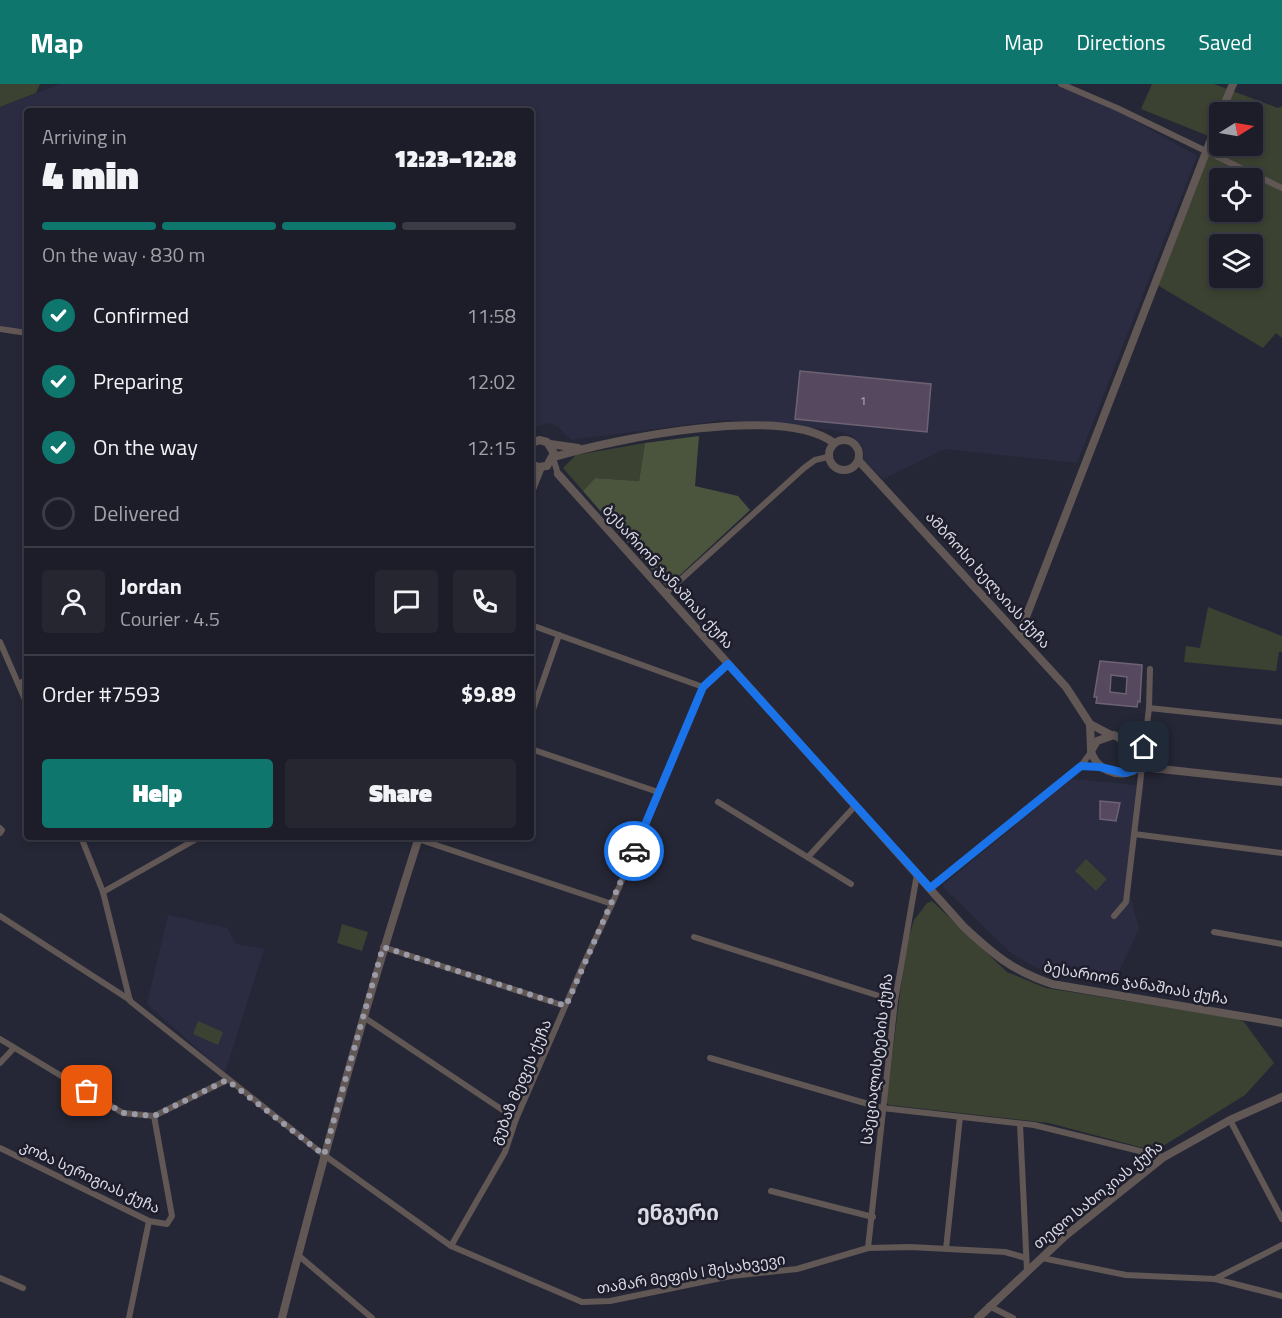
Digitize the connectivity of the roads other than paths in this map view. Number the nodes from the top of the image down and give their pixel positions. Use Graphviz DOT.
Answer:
graph roads {
  1 [pos="1061,84"];
  2 [pos="1233,84"];
  3 [pos="1225,102"];
  4 [pos="1209,141"];
  5 [pos="1204,152"];
  6 [pos="1282,188"];
  7 [pos="0,329"];
  8 [pos="24,333"];
  9 [pos="535,439"];
  10 [pos="834,443"];
  11 [pos="550,444"];
  12 [pos="582,448"];
  13 [pos="828,457"];
  14 [pos="554,458"];
  15 [pos="859,461"];
  16 [pos="534,466"];
  17 [pos="543,467"];
  18 [pos="534,473"];
  19 [pos="558,474"];
  20 [pos="536,478"];
  21 [pos="534,484"];
  22 [pos="666,592"];
  23 [pos="534,626"];
  24 [pos="559,635"];
  25 [pos="1019,635"];
  26 [pos="0,642"];
  27 [pos="728,664"];
  28 [pos="1150,669"];
  29 [pos="24,681"];
  30 [pos="19,684"];
  31 [pos="703,687"];
  32 [pos="24,696"];
  33 [pos="534,706"];
  34 [pos="1149,708"];
  35 [pos="1282,722"];
  36 [pos="1090,724"];
  37 [pos="1111,735"];
  38 [pos="534,750"];
  39 [pos="1091,752"];
  40 [pos="1136,755"];
  41 [pos="1081,766"];
  42 [pos="1100,767"];
  43 [pos="1142,767"];
  44 [pos="1129,773"];
  45 [pos="1282,782"];
  46 [pos="658,792"];
  47 [pos="718,802"];
  48 [pos="856,805"];
  49 [pos="0,828"];
  50 [pos="0,833"];
  51 [pos="1134,834"];
  52 [pos="82,840"];
  53 [pos="195,840"];
  54 [pos="417,840"];
  55 [pos="423,840"];
  56 [pos="1282,853"];
  57 [pos="808,857"];
  58 [pos="917,874"];
  59 [pos="851,884"];
  60 [pos="930,888"];
  61 [pos="103,892"];
  62 [pos="612,904"];
  63 [pos="0,916"];
  64 [pos="1114,916"];
  65 [pos="1214,932"];
  66 [pos="694,937"];
  67 [pos="1282,944"];
  68 [pos="383,947"];
  69 [pos="130,1001"];
  70 [pos="895,1001"];
  71 [pos="566,1006"];
  72 [pos="365,1018"];
  73 [pos="1282,1023"];
  74 [pos="0,1039"];
  75 [pos="14,1048"];
  76 [pos="710,1058"];
  77 [pos="0,1063"];
  78 [pos="227,1080"];
  79 [pos="1282,1097"];
  80 [pos="882,1108"];
  81 [pos="154,1116"];
  82 [pos="960,1116"];
  83 [pos="516,1119"];
  84 [pos="1230,1120"];
  85 [pos="1020,1124"];
  86 [pos="0,1148"];
  87 [pos="324,1155"];
  88 [pos="1164,1157"];
  89 [pos="771,1191"];
  90 [pos="873,1217"];
  91 [pos="1282,1219"];
  92 [pos="149,1221"];
  93 [pos="1282,1245"];
  94 [pos="451,1246"];
  95 [pos="868,1248"];
  96 [pos="946,1249"];
  97 [pos="298,1255"];
  98 [pos="1026,1258"];
  99 [pos="1042,1258"];
  100 [pos="1027,1270"];
  101 [pos="0,1278"];
  102 [pos="1215,1279"];
  103 [pos="23,1288"];
  104 [pos="1282,1296"];
  105 [pos="989,1306"];
  106 [pos="129,1318"];
  107 [pos="282,1318"];
  108 [pos="372,1318"];
  109 [pos="978,1318"];
  110 [pos="1014,1318"];
  1 -- 5 [label="street"];
  2 -- 3 [label="street"];
  4 -- 5 [label="street"];
  5 -- 6 [label="street"];
  5 -- 25 [label="street"];
  7 -- 8 [label="street"];
  9 -- 11 [label="street"];
  10 -- 12 [label="street"];
  10 -- 13 [label="street"];
  10 -- 15 [label="street"];
  11 -- 12 [label="street"];
  11 -- 14 [label="street"];
  12 -- 14 [label="street"];
  13 -- 15 [label="street"];
  13 -- 22 [label="street"];
  14 -- 17 [label="street"];
  14 -- 19 [label="street"];
  15 -- 25 [label="street, ამბროსი ხელაიას ქუჩა"];
  16 -- 17 [label="street"];
  17 -- 19 [label="street"];
  17 -- 20 [label="street"];
  18 -- 20 [label="street"];
  19 -- 22 [label="street, ბესარიონ ჯანაშიას ქუჩა"];
  20 -- 21 [label="street"];
  22 -- 27 [label="street, ბესარიონ ჯანაშიას ქუჩა"];
  23 -- 24 [label="street"];
  24 -- 31 [label="street"];
  24 -- 33 [label="street"];
  25 -- 36 [label="street, ამბროსი ხელაიას ქუჩა"];
  26 -- 30 [label="street"];
  27 -- 31 [label="street, გუბაზ მეფეს ქუჩა"];
  27 -- 48 [label="street, ბესარიონ ჯანაშიას ქუჩა"];
  28 -- 34 [label="street"];
  29 -- 30 [label="street"];
  30 -- 32 [label="street"];
  31 -- 46 [label="street, გუბაზ მეფეს ქუჩა"];
  34 -- 35 [label="street"];
  34 -- 43 [label="street"];
  36 -- 37 [label="street"];
  36 -- 39 [label="street"];
  37 -- 39 [label="street"];
  37 -- 40 [label="street"];
  38 -- 46 [label="street"];
  39 -- 41 [label="street"];
  39 -- 42 [label="street"];
  40 -- 43 [label="street"];
  40 -- 44 [label="street"];
  41 -- 42 [label="street"];
  41 -- 60 [label="street"];
  42 -- 44 [label="street"];
  43 -- 44 [label="street"];
  43 -- 45 [label="street"];
  43 -- 51 [label="street"];
  46 -- 62 [label="street, გუბაზ მეფეს ქუჩა"];
  47 -- 57 [label="street"];
  48 -- 57 [label="street"];
  48 -- 58 [label="street, ბესარიონ ჯანაშიას ქუჩა"];
  49 -- 50 [label="street"];
  51 -- 56 [label="street"];
  51 -- 64 [label="street"];
  52 -- 61 [label="street"];
  53 -- 61 [label="street"];
  54 -- 68 [label="street"];
  55 -- 62 [label="street"];
  57 -- 59 [label="street"];
  58 -- 60 [label="street, ბესარიონ ჯანაშიას ქუჩა"];
  58 -- 70 [label="street, სპეციალისტების ქუჩა"];
  60 -- 73 [label="street, ბესარიონ ჯანაშიას ქუჩა"];
  61 -- 69 [label="street"];
  62 -- 71 [label="street, გუბაზ მეფეს ქუჩა"];
  63 -- 69 [label="street, თამარ მეფის I შესახვევი"];
  65 -- 67 [label="street"];
  66 -- 70 [label="street"];
  68 -- 71 [label="street"];
  68 -- 72 [label="street"];
  69 -- 78 [label="street, თამარ მეფის I შესახვევი"];
  70 -- 80 [label="street, სპეციალისტების ქუჩა"];
  71 -- 83 [label="street, გუბაზ მეფეს ქუჩა"];
  72 -- 83 [label="street"];
  72 -- 87 [label="street"];
  74 -- 75 [label="street"];
  75 -- 77 [label="street"];
  75 -- 81 [label="street"];
  76 -- 80 [label="street"];
  78 -- 81 [label="street"];
  78 -- 87 [label="street, თამარ მეფის I შესახვევი"];
  79 -- 84 [label="street, თედო სახოკიას ქუჩა"];
  80 -- 82 [label="street"];
  80 -- 90 [label="street, სპეციალისტების ქუჩა"];
  81 -- 92 [label="street, კობა სერიგიას ქუჩა"];
  82 -- 85 [label="street"];
  82 -- 96 [label="street"];
  83 -- 94 [label="street, გუბაზ მეფეს ქუჩა"];
  84 -- 88 [label="street, თედო სახოკიას ქუჩა"];
  84 -- 91 [label="street"];
  85 -- 88 [label="street"];
  85 -- 98 [label="street"];
  86 -- 92 [label="street, კობა სერიგიას ქუჩა"];
  87 -- 94 [label="street, თამარ მეფის I შესახვევი"];
  87 -- 97 [label="street"];
  88 -- 99 [label="street, თედო სახოკიას ქუჩა"];
  89 -- 90 [label="street"];
  90 -- 95 [label="street, სპეციალისტების ქუჩა"];
  92 -- 106 [label="street"];
  93 -- 102 [label="street"];
  94 -- 95 [label="street, თამარ მეფის I შესახვევი"];
  95 -- 96 [label="street, თამარ მეფის I შესახვევი"];
  96 -- 98 [label="street, თამარ მეფის I შესახვევი"];
  97 -- 107 [label="street"];
  97 -- 108 [label="street"];
  98 -- 100 [label="street"];
  99 -- 100 [label="street, თედო სახოკიას ქუჩა"];
  99 -- 102 [label="street"];
  100 -- 105 [label="street, თედო სახოკიას ქუჩა"];
  101 -- 103 [label="street"];
  102 -- 104 [label="street"];
  105 -- 109 [label="street, თედო სახოკიას ქუჩა"];
  105 -- 110 [label="street"];
}
